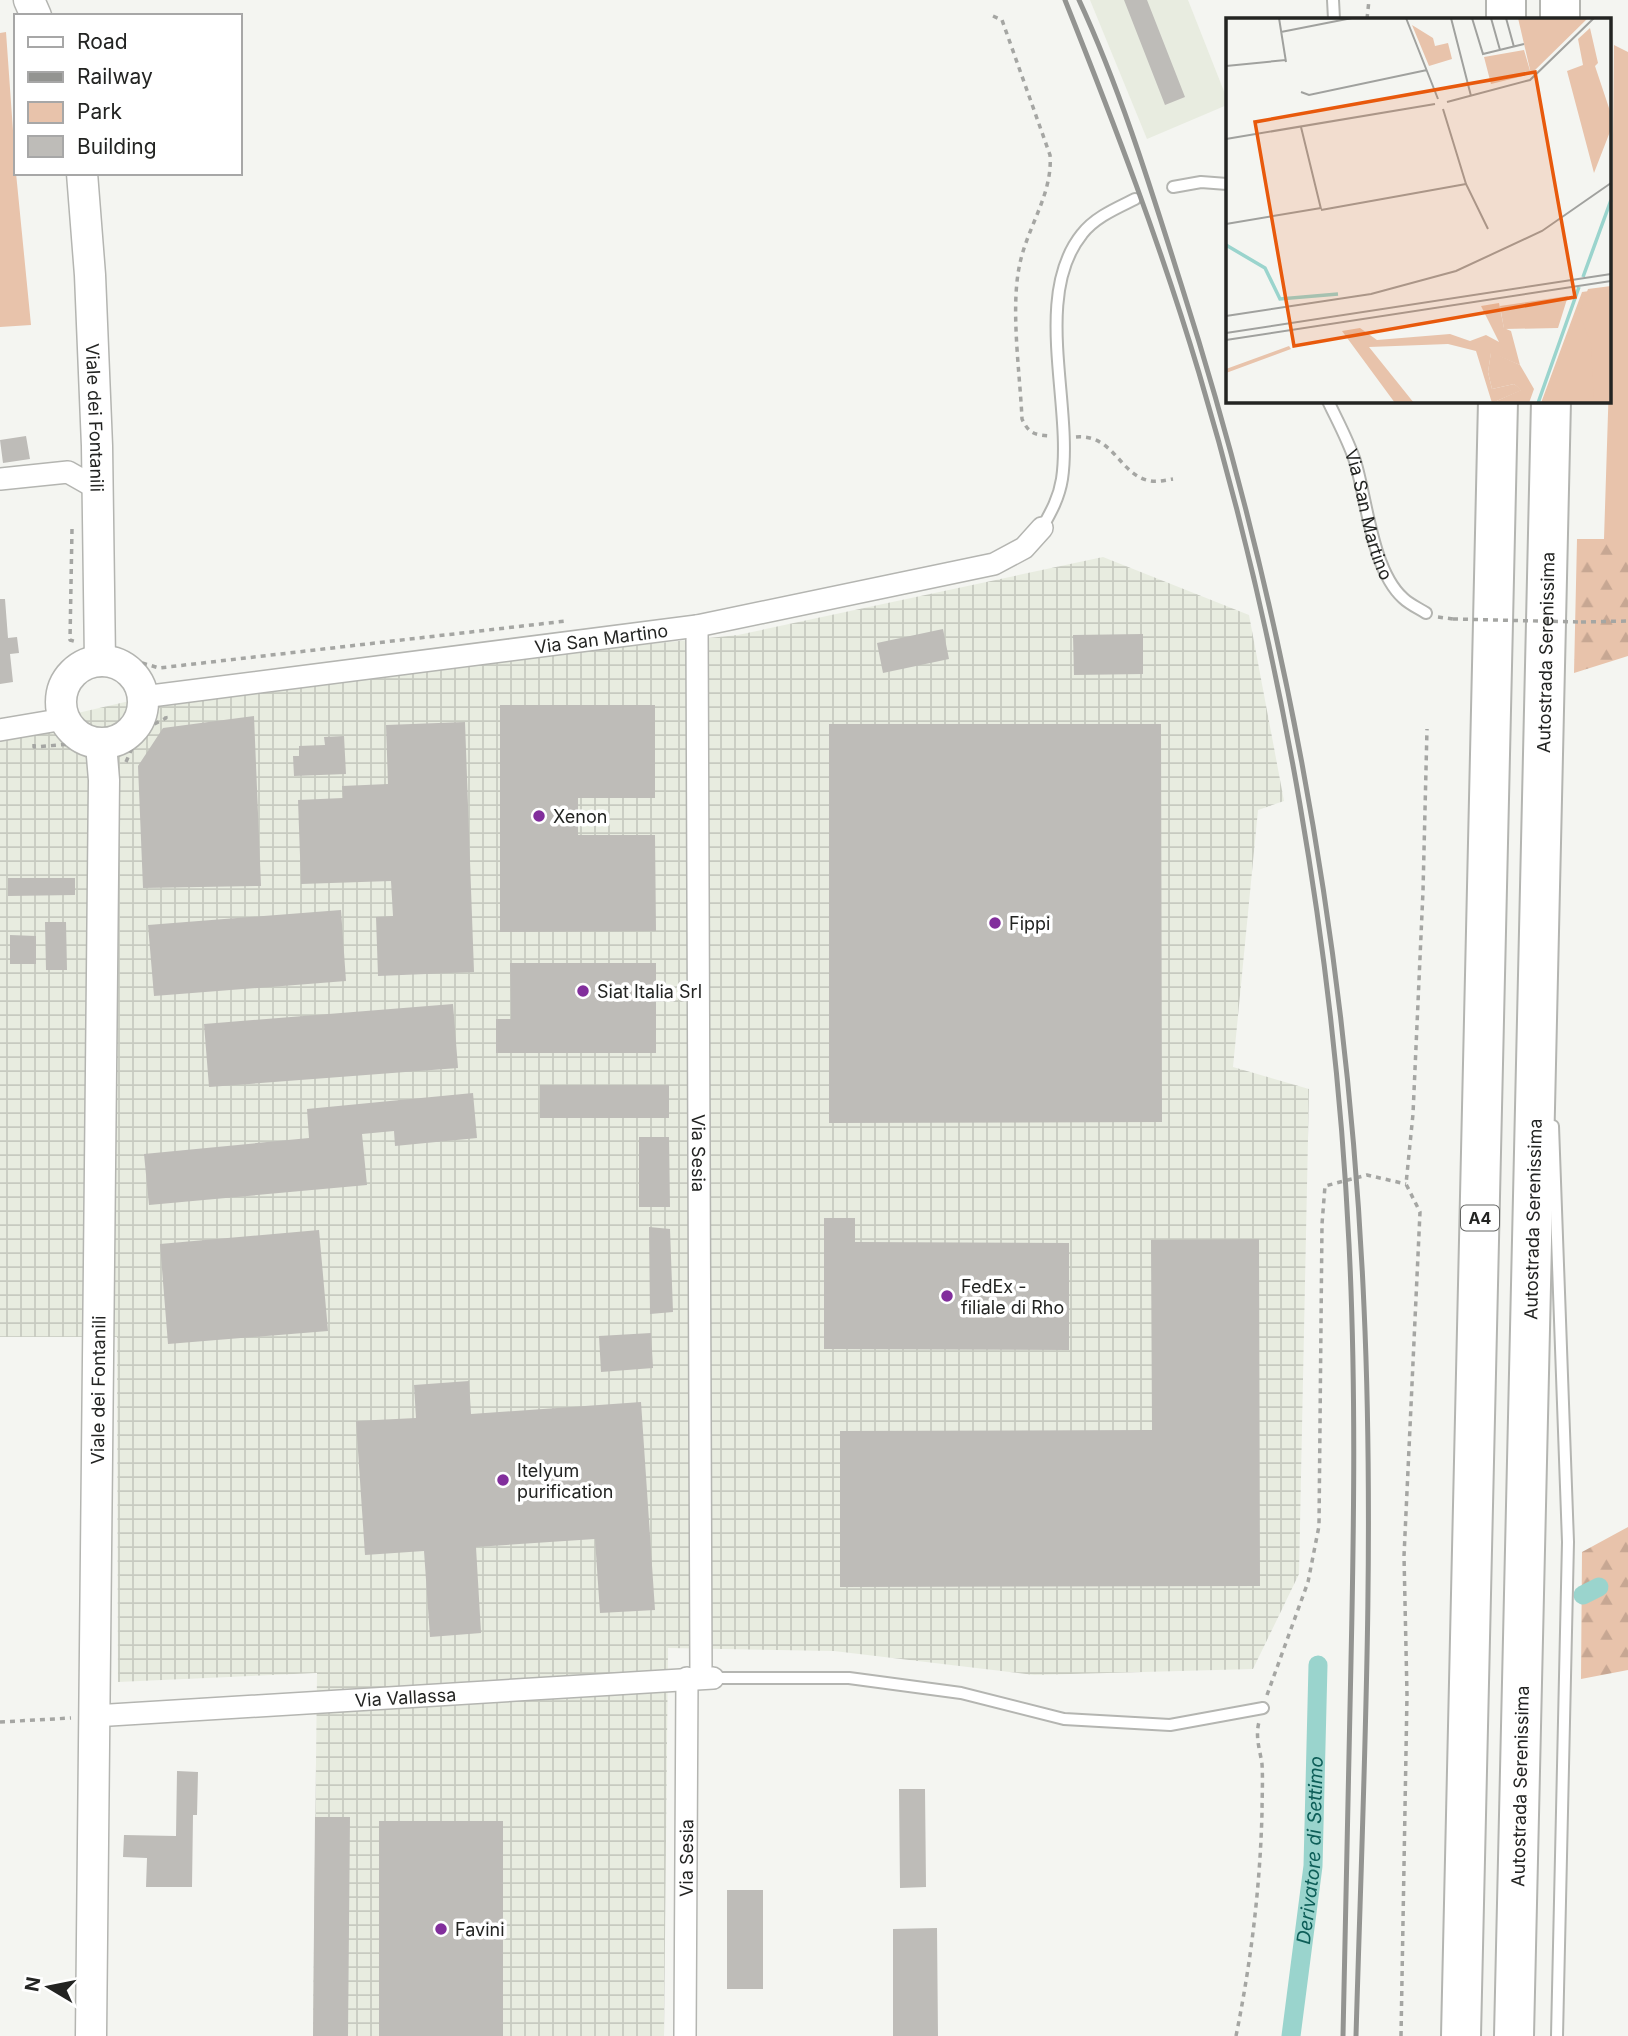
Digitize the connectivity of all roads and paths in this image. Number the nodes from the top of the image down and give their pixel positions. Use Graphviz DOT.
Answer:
graph roads {
  1 [pos="1333,0"];
  2 [pos="1369,0"];
  3 [pos="1506,0"];
  4 [pos="1560,0"];
  5 [pos="1334,18"];
  6 [pos="1367,18"];
  7 [pos="1506,18"];
  8 [pos="1560,18"];
  9 [pos="82,175"];
  10 [pos="1226,184"];
  11 [pos="1173,187"];
  12 [pos="1135,199"];
  13 [pos="1328,402"];
  14 [pos="1498,402"];
  15 [pos="1550,402"];
  16 [pos="96,446"];
  17 [pos="68,472"];
  18 [pos="0,479"];
  19 [pos="98,489"];
  20 [pos="1042,528"];
  21 [pos="72,529"];
  22 [pos="1426,613"];
  23 [pos="1453,619"];
  24 [pos="572,620"];
  25 [pos="1628,621"];
  26 [pos="697,626"];
  27 [pos="89,652"];
  28 [pos="153,695"];
  29 [pos="64,719"];
  30 [pos="33,725"];
  31 [pos="1427,729"];
  32 [pos="0,730"];
  33 [pos="92,751"];
  34 [pos="104,780"];
  35 [pos="1540,905"];
  36 [pos="1549,1052"];
  37 [pos="1552,1119"];
  38 [pos="1406,1184"];
  39 [pos="701,1678"];
  40 [pos="1263,1708"];
  41 [pos="94,1716"];
  42 [pos="0,1722"];
  43 [pos="91,2036"];
  44 [pos="685,2036"];
  45 [pos="1236,2036"];
  46 [pos="1401,2036"];
  47 [pos="1461,2036"];
  48 [pos="1514,2036"];
  49 [pos="1557,2036"];
  1 -- 5 [label="lane"];
  2 -- 6 [label="path"];
  3 -- 7 [label="highway"];
  4 -- 8 [label="highway"];
  9 -- 16 [label="main road, Viale dei Fontanili"];
  10 -- 11 [label="lane"];
  12 -- 20 [label="lane"];
  13 -- 22 [label="lane, Via San Martino"];
  14 -- 47 [label="highway, A4"];
  15 -- 35 [label="highway, Autostrada Serenissima"];
  16 -- 17 [label="street"];
  16 -- 19 [label="main road, Viale dei Fontanili"];
  17 -- 18 [label="street"];
  17 -- 19 [label="street"];
  19 -- 27 [label="main road, Viale dei Fontanili"];
  20 -- 26 [label="street, Via San Martino"];
  21 -- 27 [label="path"];
  23 -- 25 [label="path, bridge"];
  24 -- 28 [label="path"];
  26 -- 28 [label="street, Via San Martino"];
  26 -- 39 [label="street, Via Sesia"];
  27 -- 28 [label="main road"];
  27 -- 29 [label="main road"];
  28 -- 33 [label="main road"];
  28 -- 34 [label="path"];
  29 -- 30 [label="street"];
  29 -- 33 [label="main road"];
  30 -- 32 [label="street"];
  30 -- 33 [label="path"];
  31 -- 38 [label="path"];
  33 -- 34 [label="main road, Viale dei Fontanili"];
  34 -- 41 [label="main road, Viale dei Fontanili"];
  35 -- 36 [label="lane"];
  35 -- 48 [label="highway, Autostrada Serenissima"];
  37 -- 49 [label="lane"];
  38 -- 40 [label="path"];
  38 -- 46 [label="path"];
  39 -- 40 [label="lane"];
  39 -- 41 [label="street, Via Vallassa"];
  39 -- 44 [label="street, Via Sesia"];
  40 -- 45 [label="path"];
  41 -- 42 [label="path"];
  41 -- 43 [label="main road, Viale dei Fontanili"];
}
